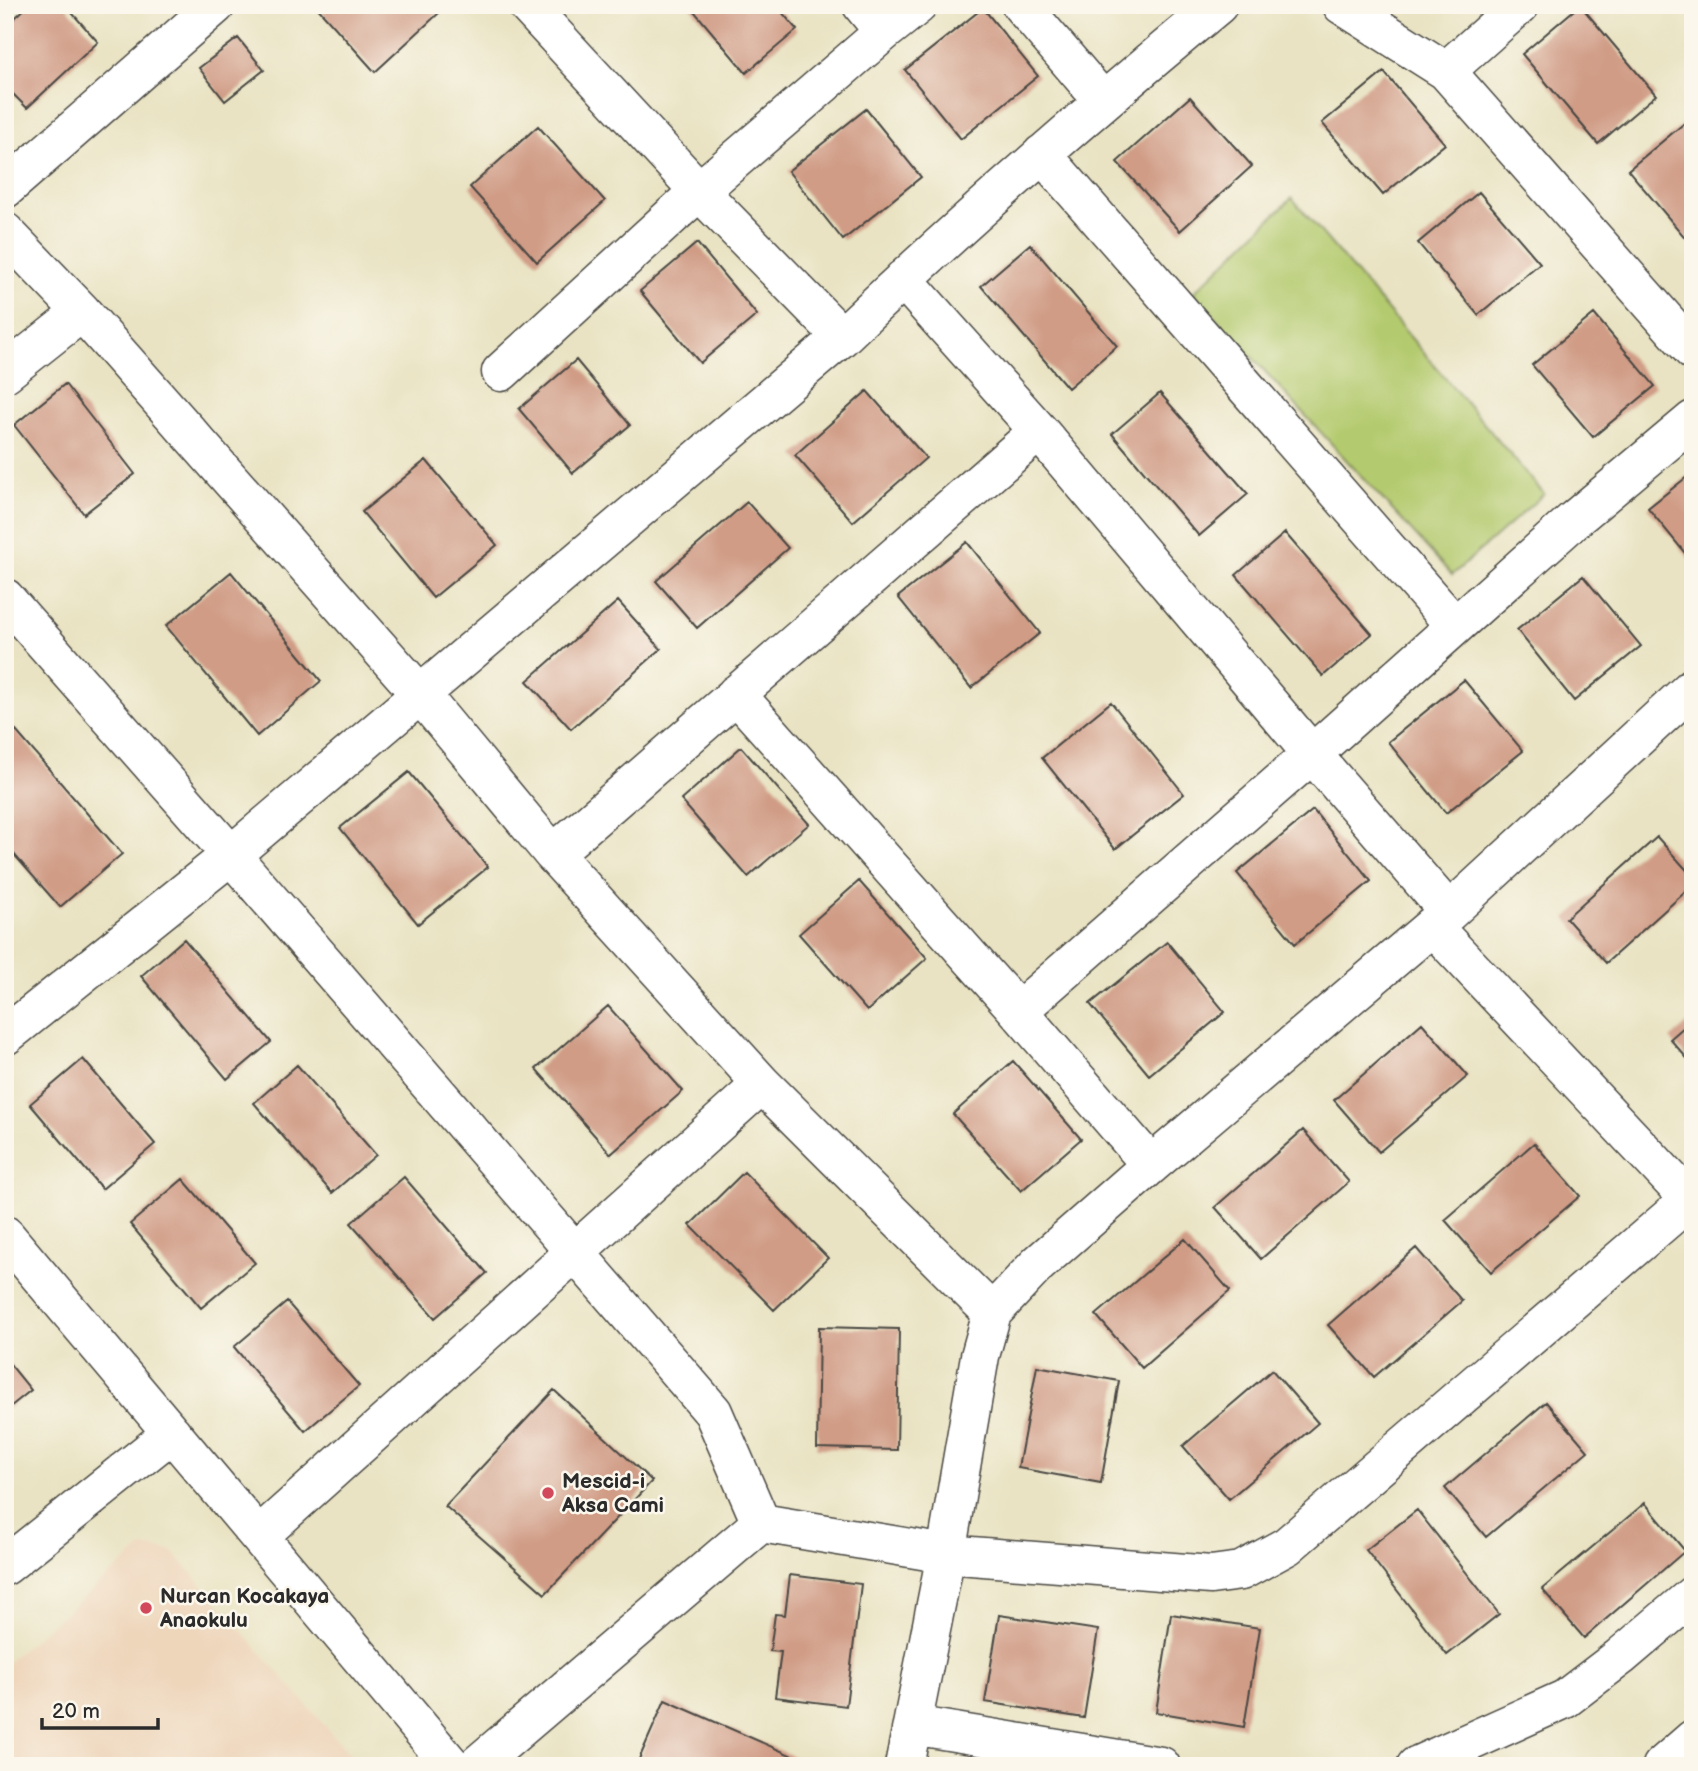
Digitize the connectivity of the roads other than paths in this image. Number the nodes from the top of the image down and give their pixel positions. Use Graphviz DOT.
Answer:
graph roads {
  1 [pos="216,5"];
  2 [pos="527,5"];
  3 [pos="918,5"];
  4 [pos="1020,5"];
  5 [pos="1218,5"];
  6 [pos="1342,5"];
  7 [pos="1520,5"];
  8 [pos="873,19"];
  9 [pos="1446,71"];
  10 [pos="1103,101"];
  11 [pos="1042,154"];
  12 [pos="5,189"];
  13 [pos="699,191"];
  14 [pos="5,232"];
  15 [pos="903,279"];
  16 [pos="82,312"];
  17 [pos="842,337"];
  18 [pos="1693,351"];
  19 [pos="501,372"];
  20 [pos="5,373"];
  21 [pos="1693,420"];
  22 [pos="1039,431"];
  23 [pos="5,598"];
  24 [pos="1455,626"];
  25 [pos="1693,687"];
  26 [pos="736,694"];
  27 [pos="421,695"];
  28 [pos="1312,754"];
  29 [pos="553,854"];
  30 [pos="231,855"];
  31 [pos="1441,919"];
  32 [pos="1018,1011"];
  33 [pos="5,1036"];
  34 [pos="762,1084"];
  35 [pos="1151,1165"];
  36 [pos="1691,1198"];
  37 [pos="5,1235"];
  38 [pos="575,1251"];
  39 [pos="992,1313"];
  40 [pos="172,1433"];
  41 [pos="761,1523"];
  42 [pos="258,1536"];
  43 [pos="946,1554"];
  44 [pos="5,1566"];
  45 [pos="1693,1595"];
  46 [pos="912,1725"];
  47 [pos="1693,1739"];
  48 [pos="452,1766"];
  49 [pos="475,1766"];
  50 [pos="904,1766"];
  51 [pos="1161,1766"];
  52 [pos="1416,1766"];
  53 [pos="1662,1766"];
  1 -- 12 [label="street"];
  2 -- 13 [label="street"];
  3 -- 8 [label="street"];
  4 -- 10 [label="street"];
  5 -- 10 [label="street"];
  6 -- 9 [label="street"];
  7 -- 9 [label="street"];
  8 -- 13 [label="street"];
  9 -- 18 [label="street"];
  10 -- 11 [label="street"];
  11 -- 15 [label="street"];
  11 -- 24 [label="street"];
  13 -- 17 [label="street"];
  13 -- 19 [label="street"];
  14 -- 16 [label="street"];
  15 -- 17 [label="street"];
  15 -- 22 [label="street"];
  16 -- 20 [label="street"];
  16 -- 27 [label="street"];
  17 -- 27 [label="street"];
  21 -- 24 [label="street"];
  22 -- 26 [label="street"];
  22 -- 28 [label="street"];
  23 -- 30 [label="street"];
  24 -- 28 [label="street"];
  25 -- 31 [label="street"];
  26 -- 29 [label="street"];
  26 -- 32 [label="street"];
  27 -- 29 [label="street"];
  27 -- 30 [label="street"];
  28 -- 31 [label="street"];
  28 -- 32 [label="street"];
  29 -- 34 [label="street"];
  30 -- 33 [label="street"];
  30 -- 38 [label="street"];
  31 -- 35 [label="street"];
  31 -- 36 [label="street"];
  32 -- 35 [label="street"];
  34 -- 38 [label="street"];
  34 -- 39 [label="street"];
  35 -- 39 [label="street"];
  36 -- 43 [label="street"];
  37 -- 40 [label="street"];
  38 -- 41 [label="street"];
  38 -- 42 [label="street"];
  39 -- 43 [label="street"];
  40 -- 42 [label="street"];
  40 -- 44 [label="street"];
  41 -- 43 [label="street"];
  41 -- 49 [label="street"];
  42 -- 48 [label="street"];
  43 -- 46 [label="street"];
  45 -- 52 [label="street"];
  46 -- 50 [label="street"];
  46 -- 51 [label="street"];
  47 -- 53 [label="street"];
}
